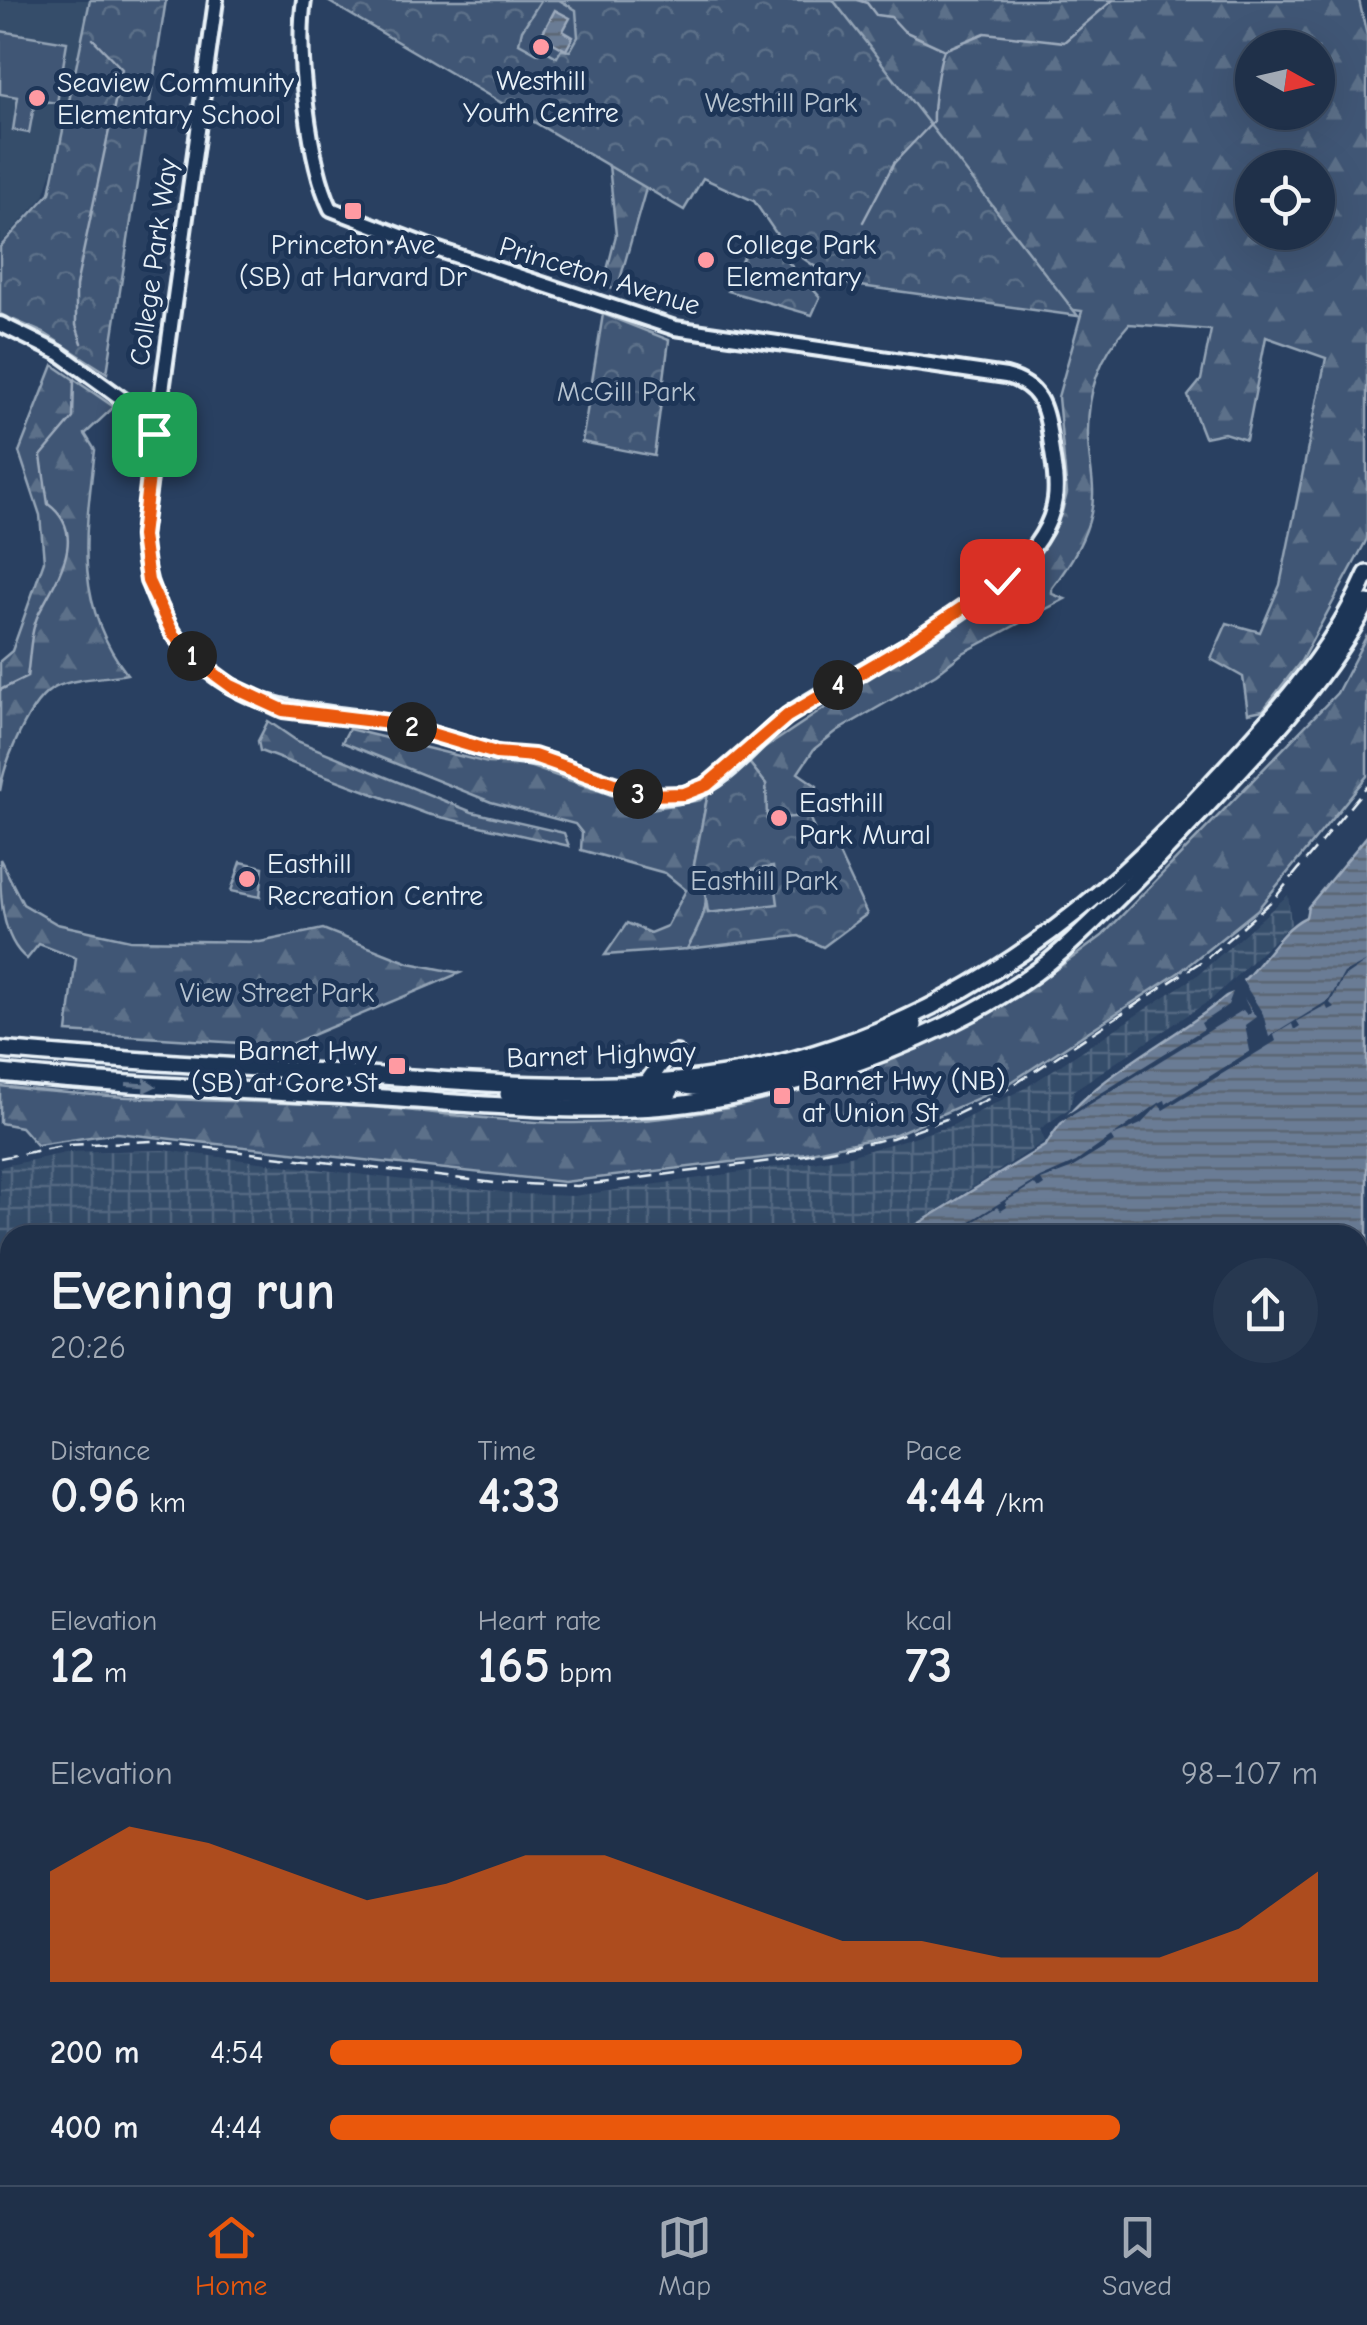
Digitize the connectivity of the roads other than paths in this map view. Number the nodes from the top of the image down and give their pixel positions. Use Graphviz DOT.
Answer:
graph roads {
  1 [pos="216,0"];
  2 [pos="304,0"];
  3 [pos="0,324"];
  4 [pos="1036,392"];
  5 [pos="157,412"];
  6 [pos="1367,574"];
  7 [pos="1367,603"];
  8 [pos="1077,935"];
  9 [pos="0,1050"];
  10 [pos="0,1059"];
  11 [pos="0,1072"];
  12 [pos="708,1076"];
  13 [pos="675,1081"];
  14 [pos="647,1083"];
  1 -- 5 [label="street, College Park Way"];
  2 -- 4 [label="street, Princeton Avenue"];
  3 -- 5 [label="street"];
  4 -- 5 [label="street, College Park Way"];
  6 -- 12 [label="main road, Barnet Highway"];
  7 -- 8 [label="main road, Barnet Highway"];
  11 -- 8 [label="main road, Barnet Highway, one-way"];
  8 -- 13 [label="main road"];
  9 -- 14 [label="main road, Barnet Highway"];
  10 -- 13 [label="main road"];
  12 -- 13 [label="main road, Barnet Highway"];
  12 -- 14 [label="main road"];
  13 -- 14 [label="main road, Barnet Highway"];
}
